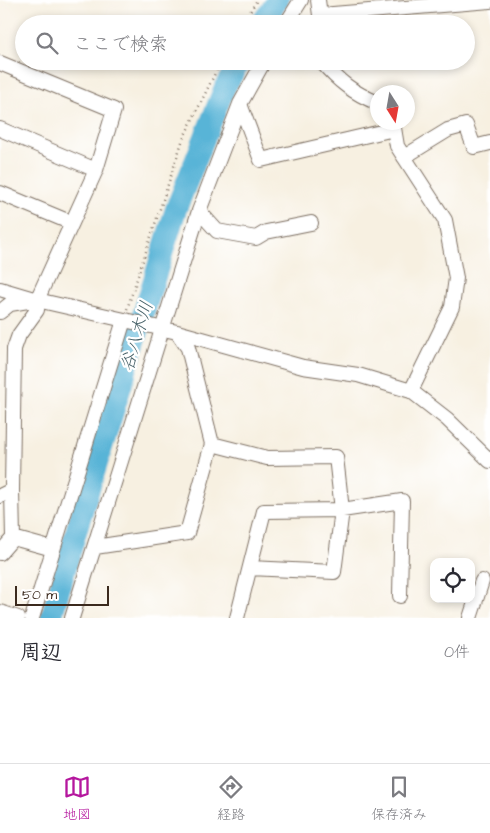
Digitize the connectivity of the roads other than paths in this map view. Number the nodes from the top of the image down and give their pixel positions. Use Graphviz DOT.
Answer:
graph roads {
  1 [pos="301,0"];
  2 [pos="318,0"];
  3 [pos="490,0"];
  4 [pos="292,15"];
  5 [pos="320,15"];
  6 [pos="357,15"];
  7 [pos="0,63"];
  8 [pos="15,69"];
  9 [pos="17,70"];
  10 [pos="259,70"];
  11 [pos="329,70"];
  12 [pos="370,100"];
  13 [pos="240,104"];
  14 [pos="0,129"];
  15 [pos="378,130"];
  16 [pos="395,130"];
  17 [pos="490,143"];
  18 [pos="404,157"];
  19 [pos="96,170"];
  20 [pos="0,193"];
  21 [pos="199,211"];
  22 [pos="72,223"];
  23 [pos="311,223"];
  24 [pos="0,288"];
  25 [pos="37,300"];
  26 [pos="0,312"];
  27 [pos="124,320"];
  28 [pos="163,329"];
  29 [pos="177,332"];
  30 [pos="411,391"];
  31 [pos="212,444"];
  32 [pos="490,461"];
  33 [pos="6,493"];
  34 [pos="342,510"];
  35 [pos="13,538"];
  36 [pos="95,547"];
  37 [pos="53,549"];
  38 [pos="0,553"];
  39 [pos="250,568"];
  40 [pos="482,581"];
  41 [pos="400,596"];
  42 [pos="0,612"];
  43 [pos="18,618"];
  44 [pos="32,618"];
  45 [pos="72,618"];
  46 [pos="237,618"];
  47 [pos="470,618"];
  1 -- 4 [label="street"];
  2 -- 5 [label="street"];
  3 -- 6 [label="street"];
  7 -- 8 [label="street"];
  9 -- 19 [label="street"];
  10 -- 13 [label="street"];
  11 -- 12 [label="street"];
  13 -- 15 [label="street"];
  13 -- 21 [label="street"];
  14 -- 19 [label="street"];
  16 -- 18 [label="street"];
  17 -- 18 [label="street"];
  18 -- 30 [label="street"];
  19 -- 22 [label="street"];
  20 -- 22 [label="street"];
  21 -- 23 [label="street"];
  21 -- 28 [label="street"];
  22 -- 25 [label="street"];
  24 -- 25 [label="street"];
  25 -- 26 [label="street"];
  25 -- 27 [label="street"];
  25 -- 33 [label="street"];
  27 -- 28 [label="street"];
  27 -- 37 [label="street"];
  28 -- 29 [label="street"];
  28 -- 36 [label="street"];
  29 -- 30 [label="street"];
  29 -- 31 [label="street"];
  30 -- 32 [label="street"];
  31 -- 34 [label="street"];
  31 -- 36 [label="street"];
  33 -- 35 [label="street"];
  34 -- 39 [label="street"];
  34 -- 39 [label="street"];
  34 -- 41 [label="street"];
  35 -- 37 [label="street"];
  35 -- 38 [label="street"];
  36 -- 45 [label="street"];
  37 -- 44 [label="street"];
  39 -- 46 [label="street"];
  40 -- 47 [label="street"];
  42 -- 43 [label="street"];
}
